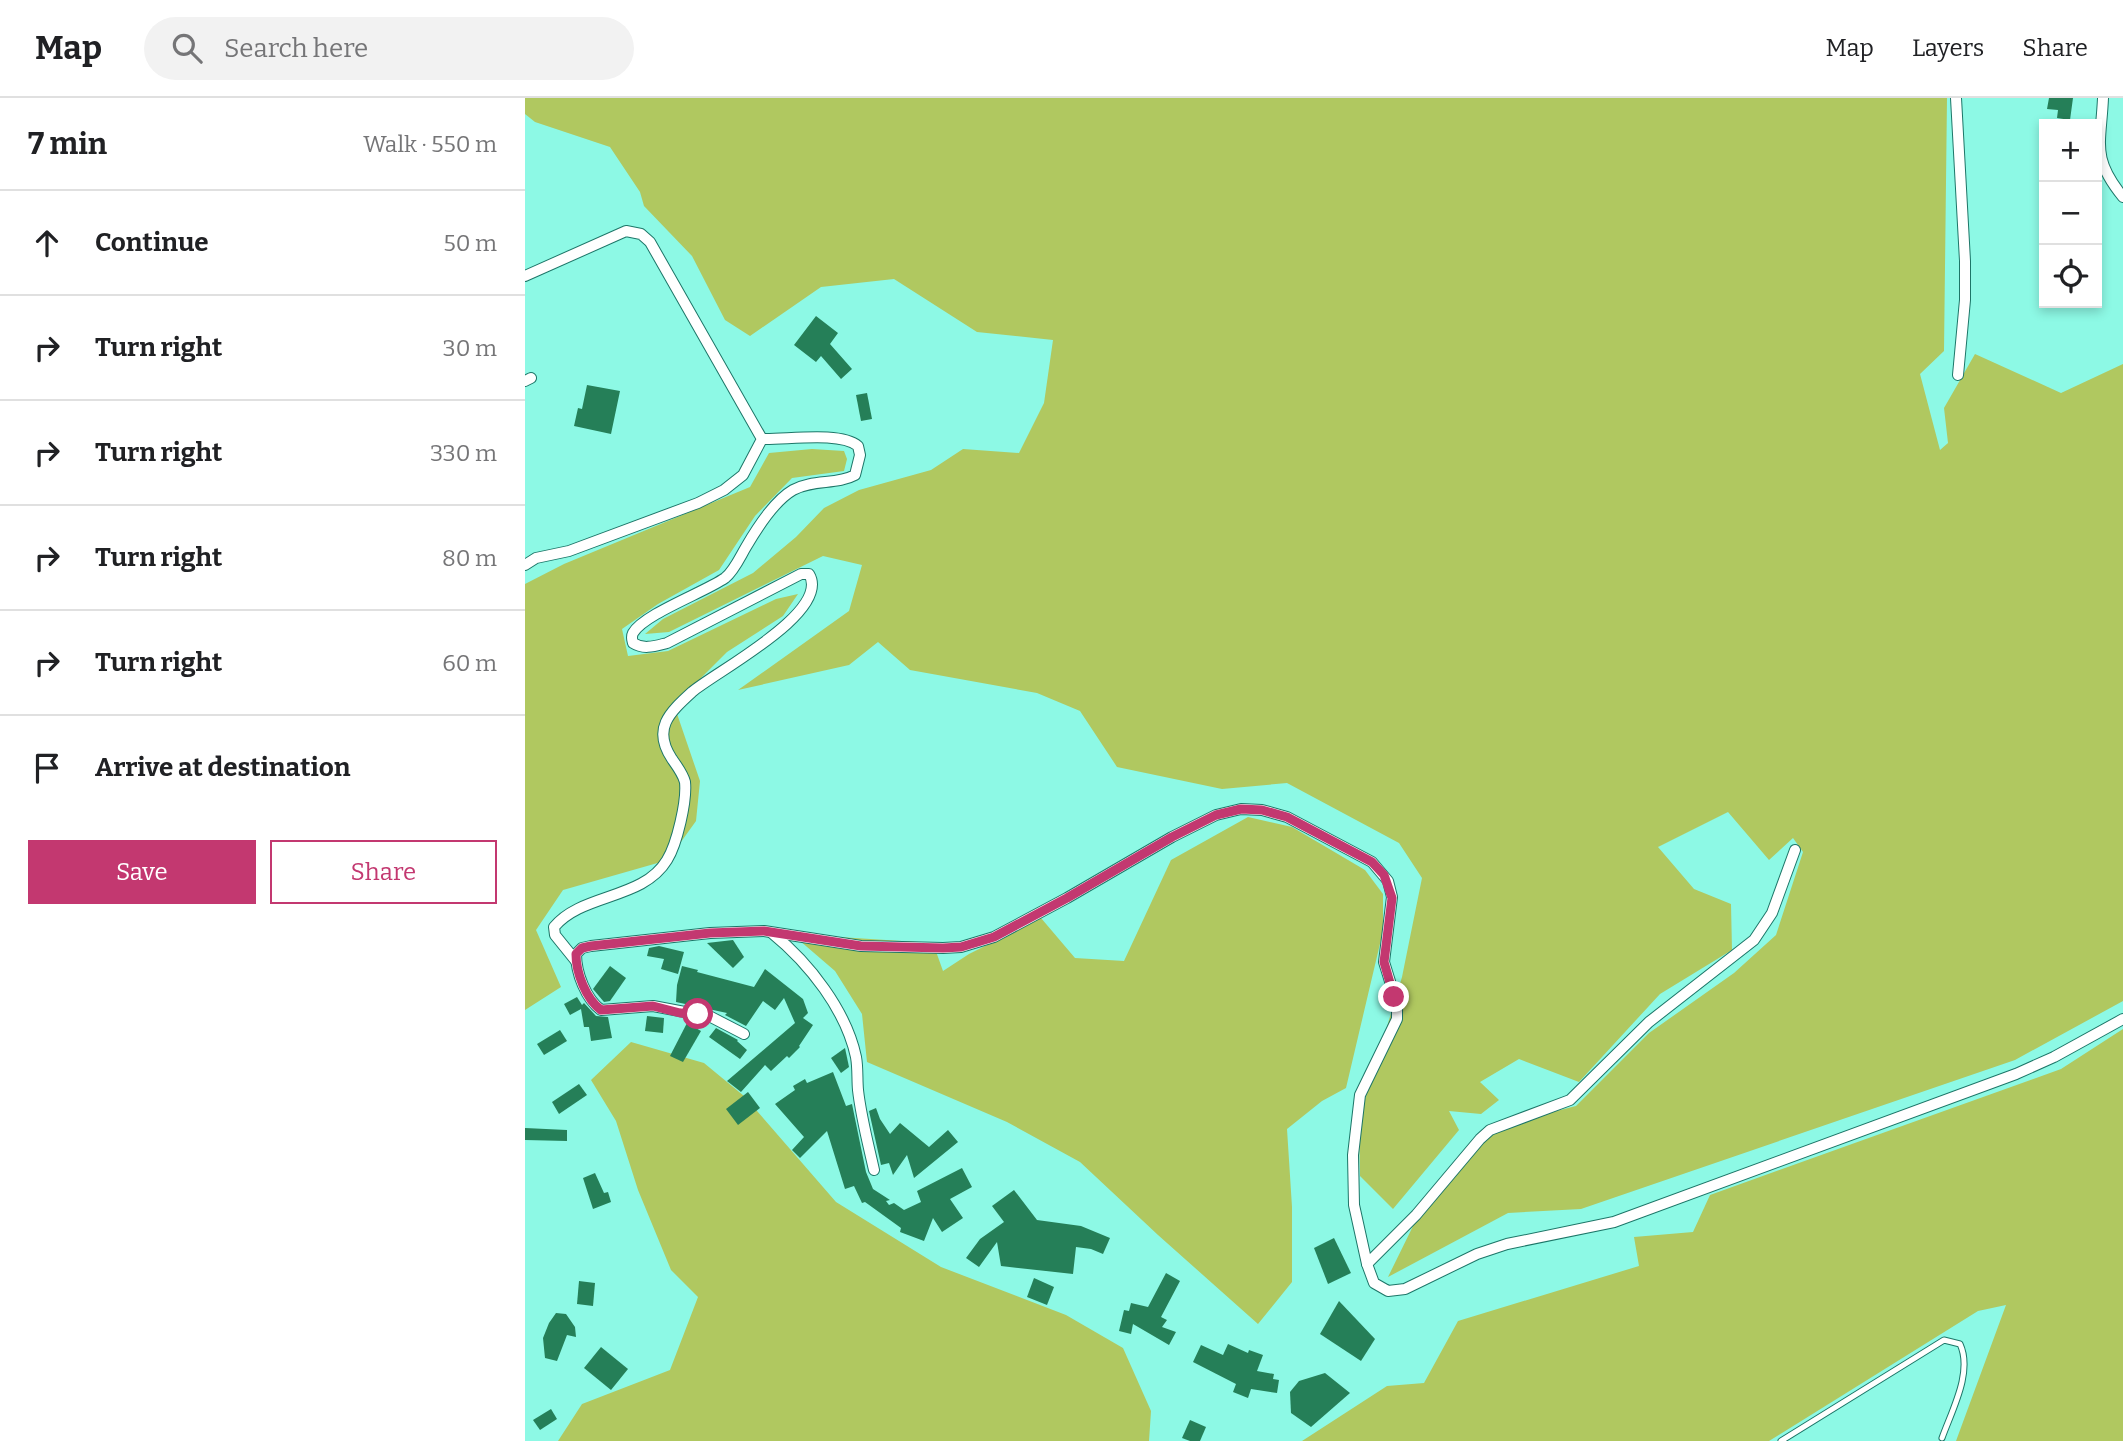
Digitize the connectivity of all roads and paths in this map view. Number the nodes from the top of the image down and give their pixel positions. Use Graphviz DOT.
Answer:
graph roads {
  1 [pos="1956,98"];
  2 [pos="2103,98"];
  3 [pos="2123,197"];
  4 [pos="525,276"];
  5 [pos="1958,374"];
  6 [pos="762,439"];
  7 [pos="525,565"];
  8 [pos="1795,850"];
  9 [pos="770,932"];
  10 [pos="576,961"];
  11 [pos="2123,1019"];
  12 [pos="744,1034"];
  13 [pos="874,1170"];
  14 [pos="1367,1264"];
  15 [pos="1943,1438"];
  16 [pos="1781,1441"];
  1 -- 5 [label="street"];
  2 -- 3 [label="street"];
  4 -- 6 [label="street"];
  6 -- 7 [label="street"];
  6 -- 10 [label="street"];
  8 -- 14 [label="street"];
  9 -- 10 [label="street"];
  9 -- 13 [label="street"];
  9 -- 14 [label="street"];
  10 -- 12 [label="street"];
  11 -- 14 [label="street"];
  15 -- 16 [label="lane"];
}
